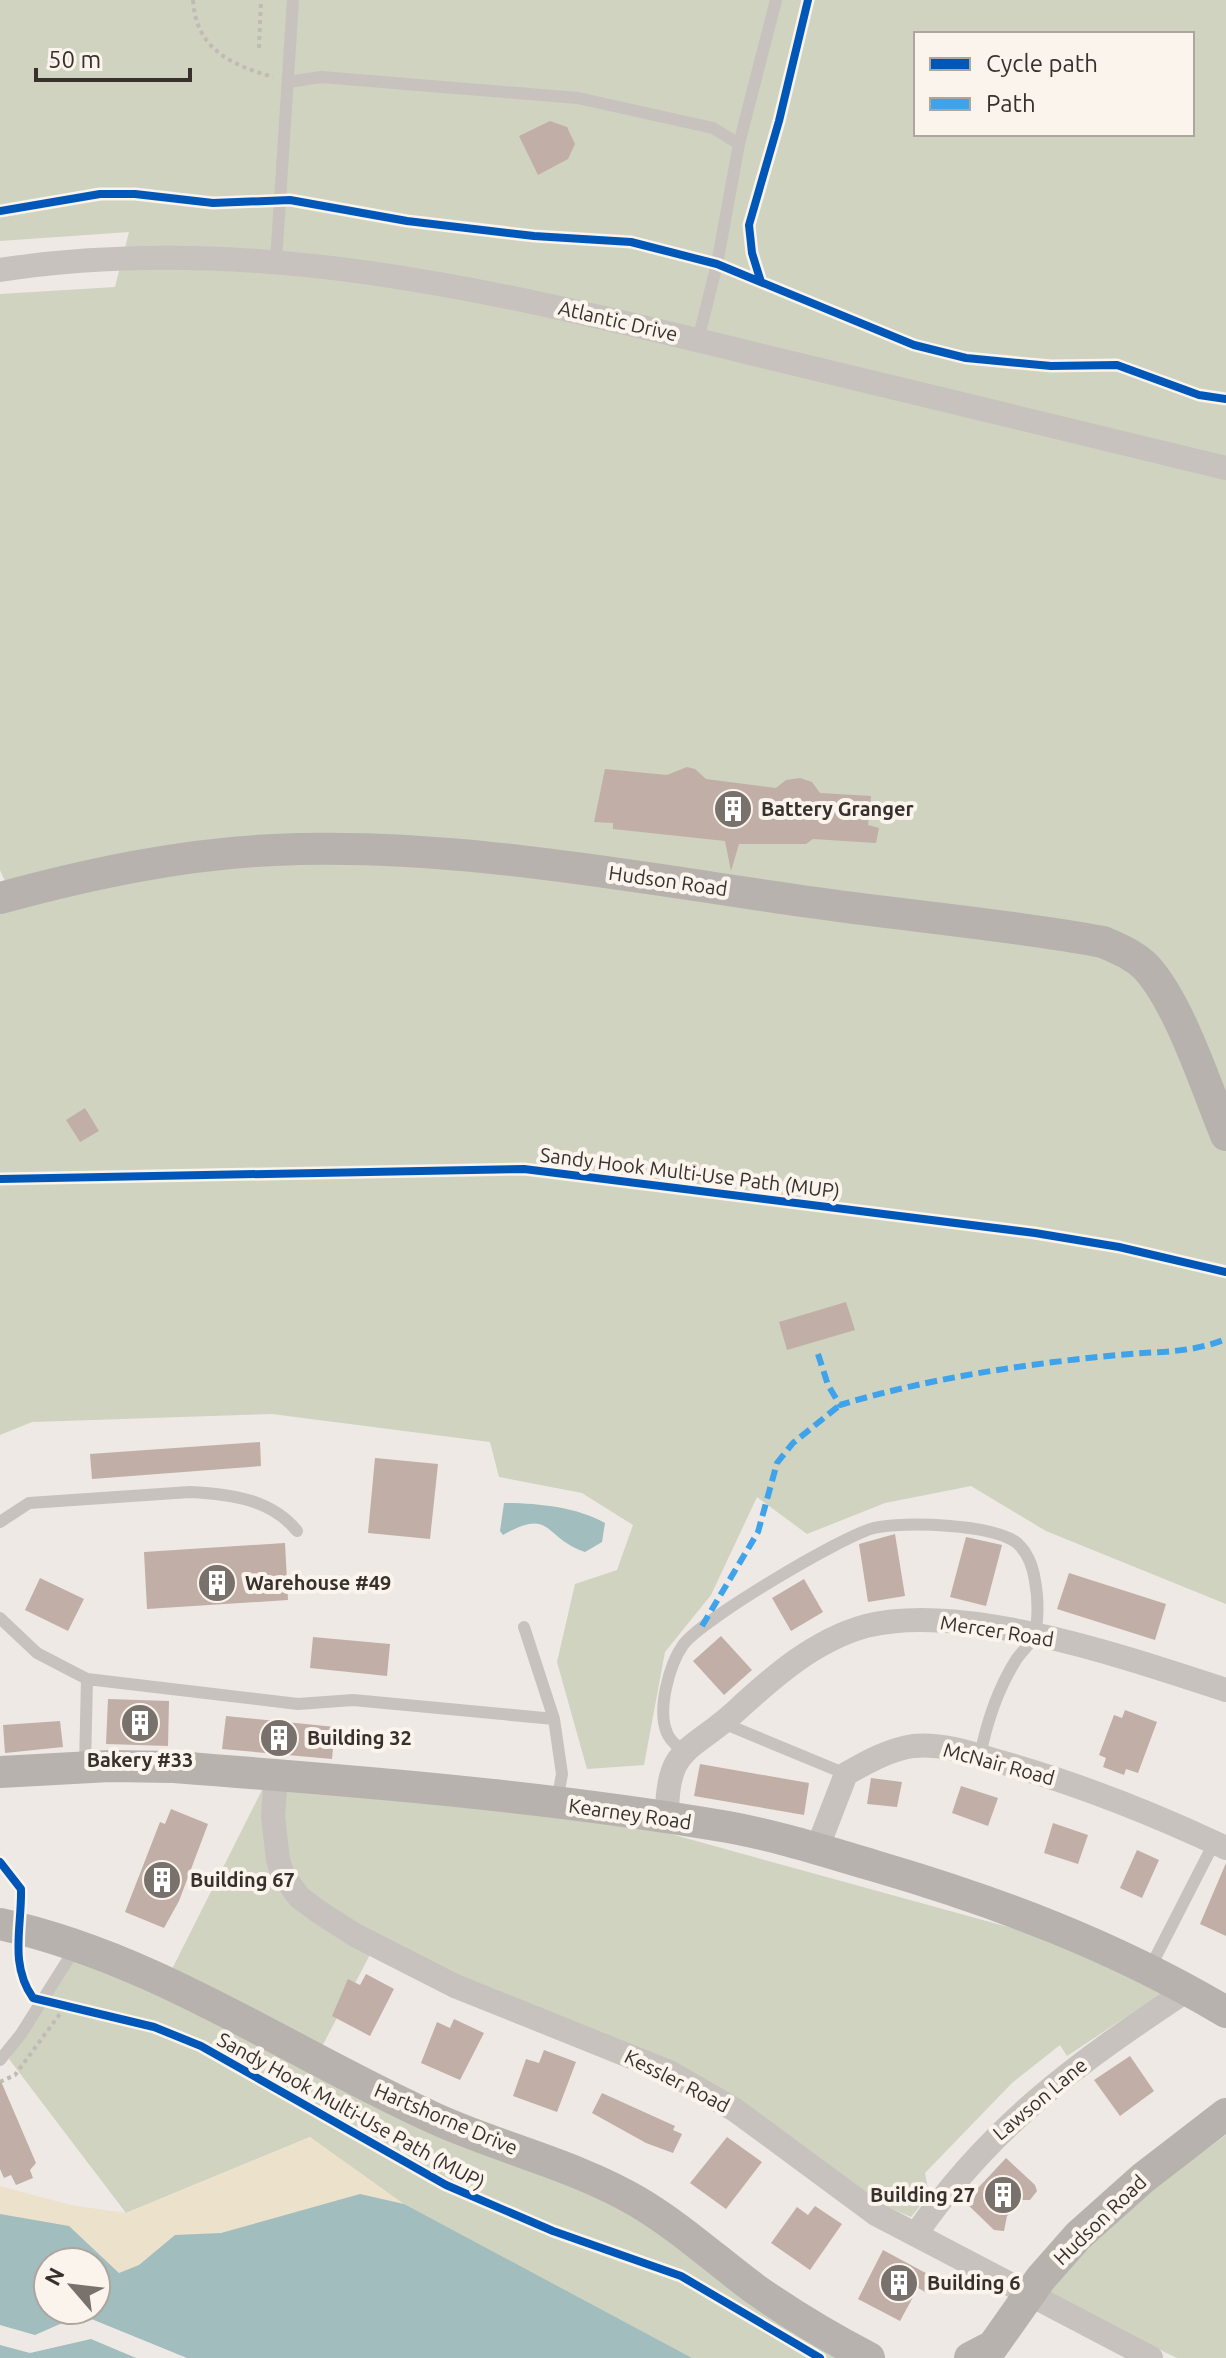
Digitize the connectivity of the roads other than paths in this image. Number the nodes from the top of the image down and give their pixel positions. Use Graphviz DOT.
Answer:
graph roads {
  1 [pos="293,0"];
  2 [pos="776,0"];
  3 [pos="288,82"];
  4 [pos="739,144"];
  5 [pos="276,261"];
  6 [pos="0,270"];
  7 [pos="698,340"];
  8 [pos="1226,468"];
  9 [pos="0,898"];
  10 [pos="1226,1135"];
  11 [pos="0,1522"];
  12 [pos="297,1531"];
  13 [pos="0,1618"];
  14 [pos="524,1627"];
  15 [pos="1034,1636"];
  16 [pos="87,1679"];
  17 [pos="1226,1690"];
  18 [pos="554,1719"];
  19 [pos="723,1723"];
  20 [pos="683,1751"];
  21 [pos="980,1756"];
  22 [pos="85,1766"];
  23 [pos="0,1772"];
  24 [pos="846,1774"];
  25 [pos="276,1775"];
  26 [pos="557,1804"];
  27 [pos="667,1820"];
  28 [pos="1220,1846"];
  29 [pos="817,1849"];
  30 [pos="0,1924"];
  31 [pos="77,1945"];
  32 [pos="1150,1968"];
  33 [pos="1189,1989"];
  34 [pos="1226,2012"];
  35 [pos="0,2060"];
  36 [pos="1224,2108"];
  37 [pos="916,2234"];
  38 [pos="1028,2296"];
  39 [pos="986,2354"];
  40 [pos="869,2358"];
  41 [pos="1151,2358"];
  1 -- 3 [label="lane"];
  2 -- 4 [label="lane"];
  3 -- 4 [label="lane"];
  3 -- 5 [label="lane"];
  4 -- 7 [label="lane"];
  5 -- 6 [label="street, Atlantic Drive"];
  5 -- 7 [label="street, Atlantic Drive"];
  7 -- 8 [label="street, Atlantic Drive"];
  9 -- 10 [label="street, Hudson Road"];
  11 -- 12 [label="lane"];
  13 -- 16 [label="lane"];
  14 -- 18 [label="lane"];
  15 -- 17 [label="street, Mercer Road"];
  15 -- 19 [label="street, Mercer Road"];
  15 -- 20 [label="lane"];
  15 -- 21 [label="lane"];
  16 -- 18 [label="lane"];
  16 -- 22 [label="lane"];
  18 -- 26 [label="lane"];
  19 -- 20 [label="street, Mercer Road"];
  19 -- 24 [label="lane"];
  20 -- 27 [label="street, Mercer Road"];
  21 -- 24 [label="street, McNair Road"];
  21 -- 28 [label="street, McNair Road"];
  22 -- 23 [label="street, Kearney Road"];
  22 -- 25 [label="street, Kearney Road"];
  24 -- 29 [label="street"];
  25 -- 26 [label="street, Kearney Road"];
  25 -- 37 [label="street, Kessler Road"];
  26 -- 27 [label="street, Kearney Road"];
  27 -- 29 [label="street, Kearney Road"];
  28 -- 32 [label="lane"];
  29 -- 32 [label="street, Kearney Road"];
  30 -- 31 [label="street, Hartshorne Drive"];
  31 -- 35 [label="lane"];
  31 -- 40 [label="street, Hartshorne Drive"];
  32 -- 33 [label="street, Kearney Road"];
  33 -- 34 [label="street, Kearney Road"];
  33 -- 37 [label="street, Lawson Lane"];
  36 -- 38 [label="street, Hudson Road"];
  37 -- 38 [label="street, Kessler Road"];
  38 -- 39 [label="street, Hudson Road"];
  38 -- 41 [label="street, Kessler Road"];
}
